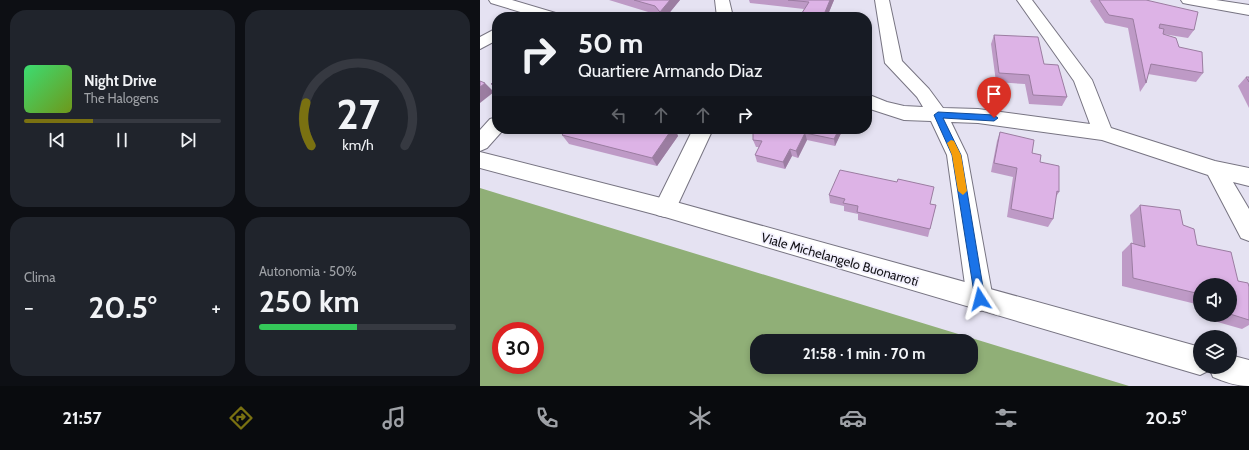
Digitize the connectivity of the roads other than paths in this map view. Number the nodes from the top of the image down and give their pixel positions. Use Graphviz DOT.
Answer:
graph roads {
  1 [pos="496,0"];
  2 [pos="722,0"];
  3 [pos="882,0"];
  4 [pos="1024,0"];
  5 [pos="1188,0"];
  6 [pos="1249,10"];
  7 [pos="535,12"];
  8 [pos="724,12"];
  9 [pos="492,36"];
  10 [pos="480,44"];
  11 [pos="872,102"];
  12 [pos="938,115"];
  13 [pos="492,130"];
  14 [pos="1103,133"];
  15 [pos="701,134"];
  16 [pos="480,144"];
  17 [pos="480,160"];
  18 [pos="1215,169"];
  19 [pos="1249,177"];
  20 [pos="665,208"];
  21 [pos="1249,231"];
  22 [pos="980,299"];
  23 [pos="1193,359"];
  24 [pos="1237,371"];
  25 [pos="1249,374"];
  1 -- 7 [label="street"];
  2 -- 8 [label="street"];
  3 -- 12 [label="street"];
  4 -- 14 [label="street"];
  5 -- 6 [label="street"];
  9 -- 10 [label="street"];
  11 -- 12 [label="street"];
  12 -- 14 [label="street"];
  12 -- 22 [label="street"];
  13 -- 16 [label="street"];
  14 -- 18 [label="street"];
  15 -- 20 [label="street"];
  17 -- 20 [label="street, Viale Michelangelo Buonarroti"];
  18 -- 19 [label="street"];
  18 -- 21 [label="street"];
  20 -- 22 [label="street, Viale Michelangelo Buonarroti"];
  22 -- 23 [label="street, Viale Michelangelo Buonarroti"];
  24 -- 25 [label="street"];
}
